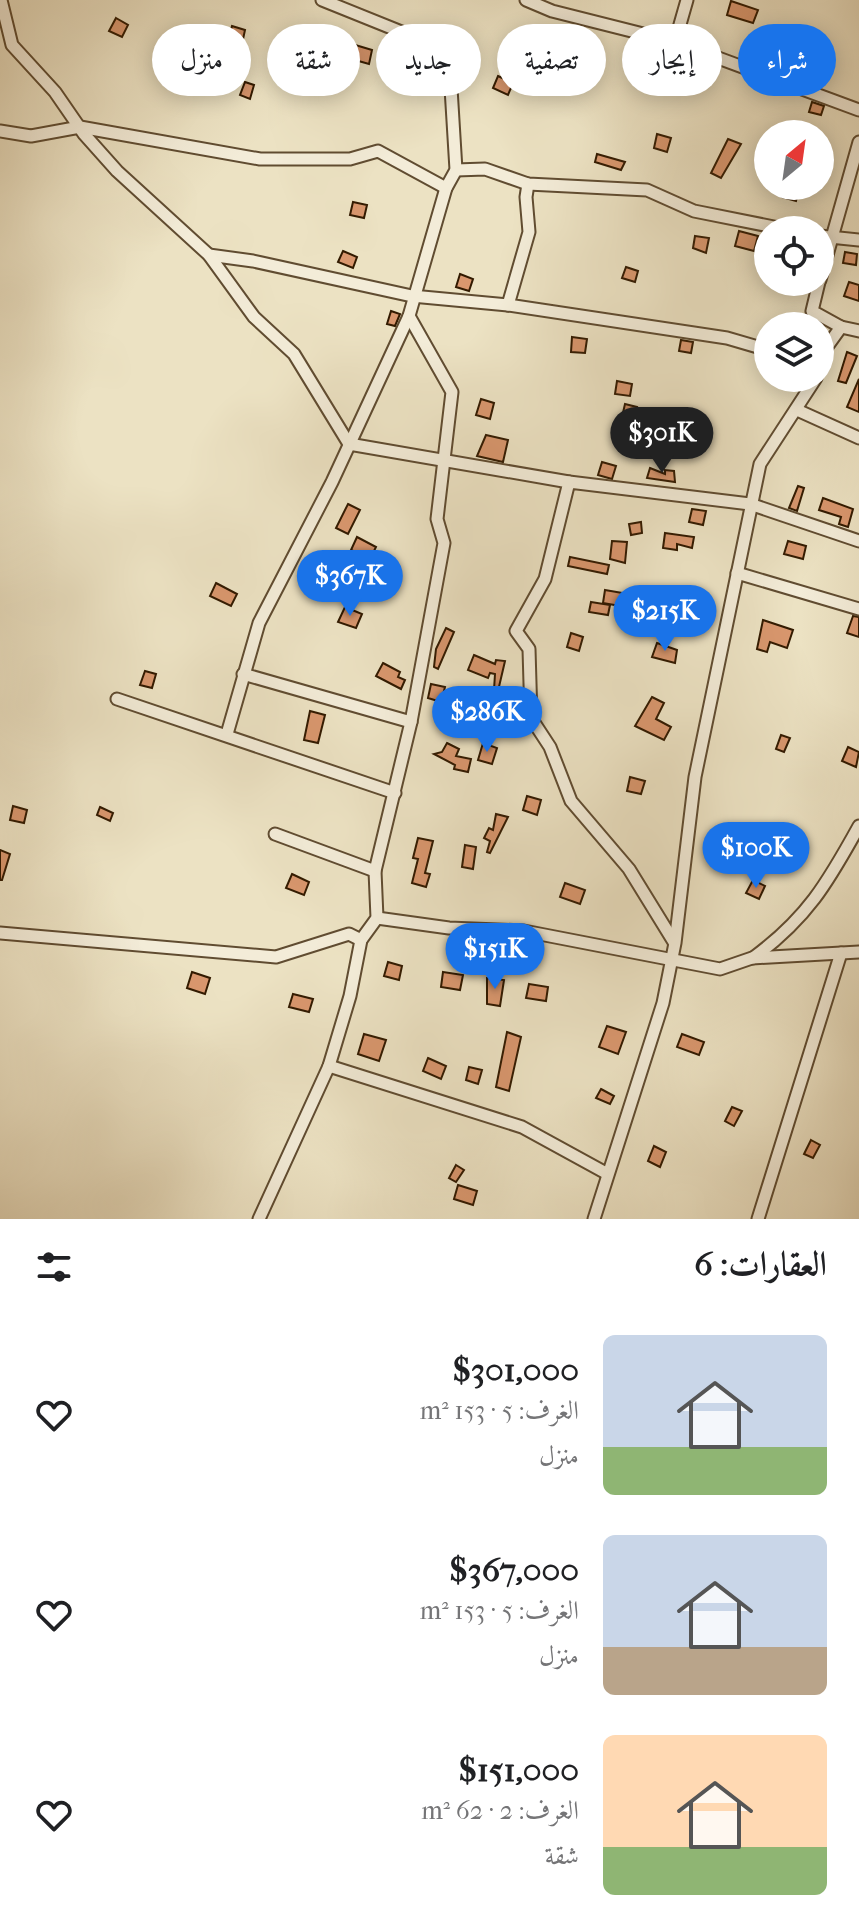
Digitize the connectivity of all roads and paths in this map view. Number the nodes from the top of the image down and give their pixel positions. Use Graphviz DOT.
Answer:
graph roads {
  1 [pos="1,0"];
  2 [pos="322,0"];
  3 [pos="526,0"];
  4 [pos="687,0"];
  5 [pos="554,5"];
  6 [pos="680,24"];
  7 [pos="622,26"];
  8 [pos="722,59"];
  9 [pos="859,110"];
  10 [pos="80,127"];
  11 [pos="0,131"];
  12 [pos="859,142"];
  13 [pos="456,170"];
  14 [pos="528,184"];
  15 [pos="446,188"];
  16 [pos="833,216"];
  17 [pos="754,223"];
  18 [pos="834,238"];
  19 [pos="859,240"];
  20 [pos="209,255"];
  21 [pos="412,296"];
  22 [pos="816,296"];
  23 [pos="508,305"];
  24 [pos="409,316"];
  25 [pos="841,327"];
  26 [pos="859,331"];
  27 [pos="834,337"];
  28 [pos="754,346"];
  29 [pos="808,392"];
  30 [pos="797,410"];
  31 [pos="859,438"];
  32 [pos="349,444"];
  33 [pos="444,461"];
  34 [pos="569,482"];
  35 [pos="750,504"];
  36 [pos="859,541"];
  37 [pos="737,573"];
  38 [pos="859,609"];
  39 [pos="243,674"];
  40 [pos="117,699"];
  41 [pos="411,722"];
  42 [pos="227,734"];
  43 [pos="395,793"];
  44 [pos="859,826"];
  45 [pos="275,834"];
  46 [pos="375,871"];
  47 [pos="377,918"];
  48 [pos="0,933"];
  49 [pos="361,940"];
  50 [pos="675,943"];
  51 [pos="859,952"];
  52 [pos="841,953"];
  53 [pos="752,958"];
  54 [pos="670,960"];
  55 [pos="329,1066"];
  56 [pos="606,1173"];
  57 [pos="259,1219"];
  58 [pos="594,1219"];
  59 [pos="758,1219"];
  1 -- 10 [label="street"];
  2 -- 13 [label="street"];
  3 -- 5 [label="street"];
  4 -- 6 [label="street"];
  5 -- 7 [label="street"];
  8 -- 9 [label="street"];
  10 -- 11 [label="street"];
  10 -- 15 [label="street"];
  10 -- 20 [label="street"];
  12 -- 16 [label="street"];
  13 -- 14 [label="street"];
  13 -- 15 [label="street"];
  14 -- 17 [label="street"];
  14 -- 23 [label="street"];
  15 -- 21 [label="street"];
  18 -- 19 [label="street"];
  20 -- 21 [label="street"];
  20 -- 32 [label="street"];
  21 -- 23 [label="street"];
  21 -- 24 [label="street"];
  22 -- 25 [label="street"];
  23 -- 28 [label="street"];
  24 -- 32 [label="street"];
  24 -- 33 [label="street"];
  25 -- 26 [label="street"];
  25 -- 27 [label="street"];
  29 -- 30 [label="street"];
  30 -- 31 [label="street"];
  30 -- 35 [label="street"];
  32 -- 33 [label="street"];
  32 -- 39 [label="street"];
  33 -- 34 [label="street"];
  33 -- 41 [label="street"];
  34 -- 35 [label="street"];
  34 -- 50 [label="street"];
  35 -- 36 [label="street"];
  35 -- 37 [label="street"];
  37 -- 38 [label="street"];
  37 -- 50 [label="street"];
  39 -- 41 [label="street"];
  39 -- 42 [label="street"];
  40 -- 42 [label="street"];
  41 -- 43 [label="street"];
  42 -- 43 [label="street"];
  43 -- 46 [label="street"];
  44 -- 53 [label="street"];
  45 -- 46 [label="street"];
  46 -- 47 [label="street"];
  47 -- 49 [label="street"];
  47 -- 54 [label="street"];
  48 -- 49 [label="street"];
  49 -- 55 [label="street"];
  50 -- 54 [label="street"];
  51 -- 52 [label="street"];
  52 -- 53 [label="street"];
  52 -- 59 [label="street"];
  53 -- 54 [label="street"];
  54 -- 56 [label="street"];
  55 -- 56 [label="street"];
  55 -- 57 [label="street"];
  56 -- 58 [label="street"];
}
